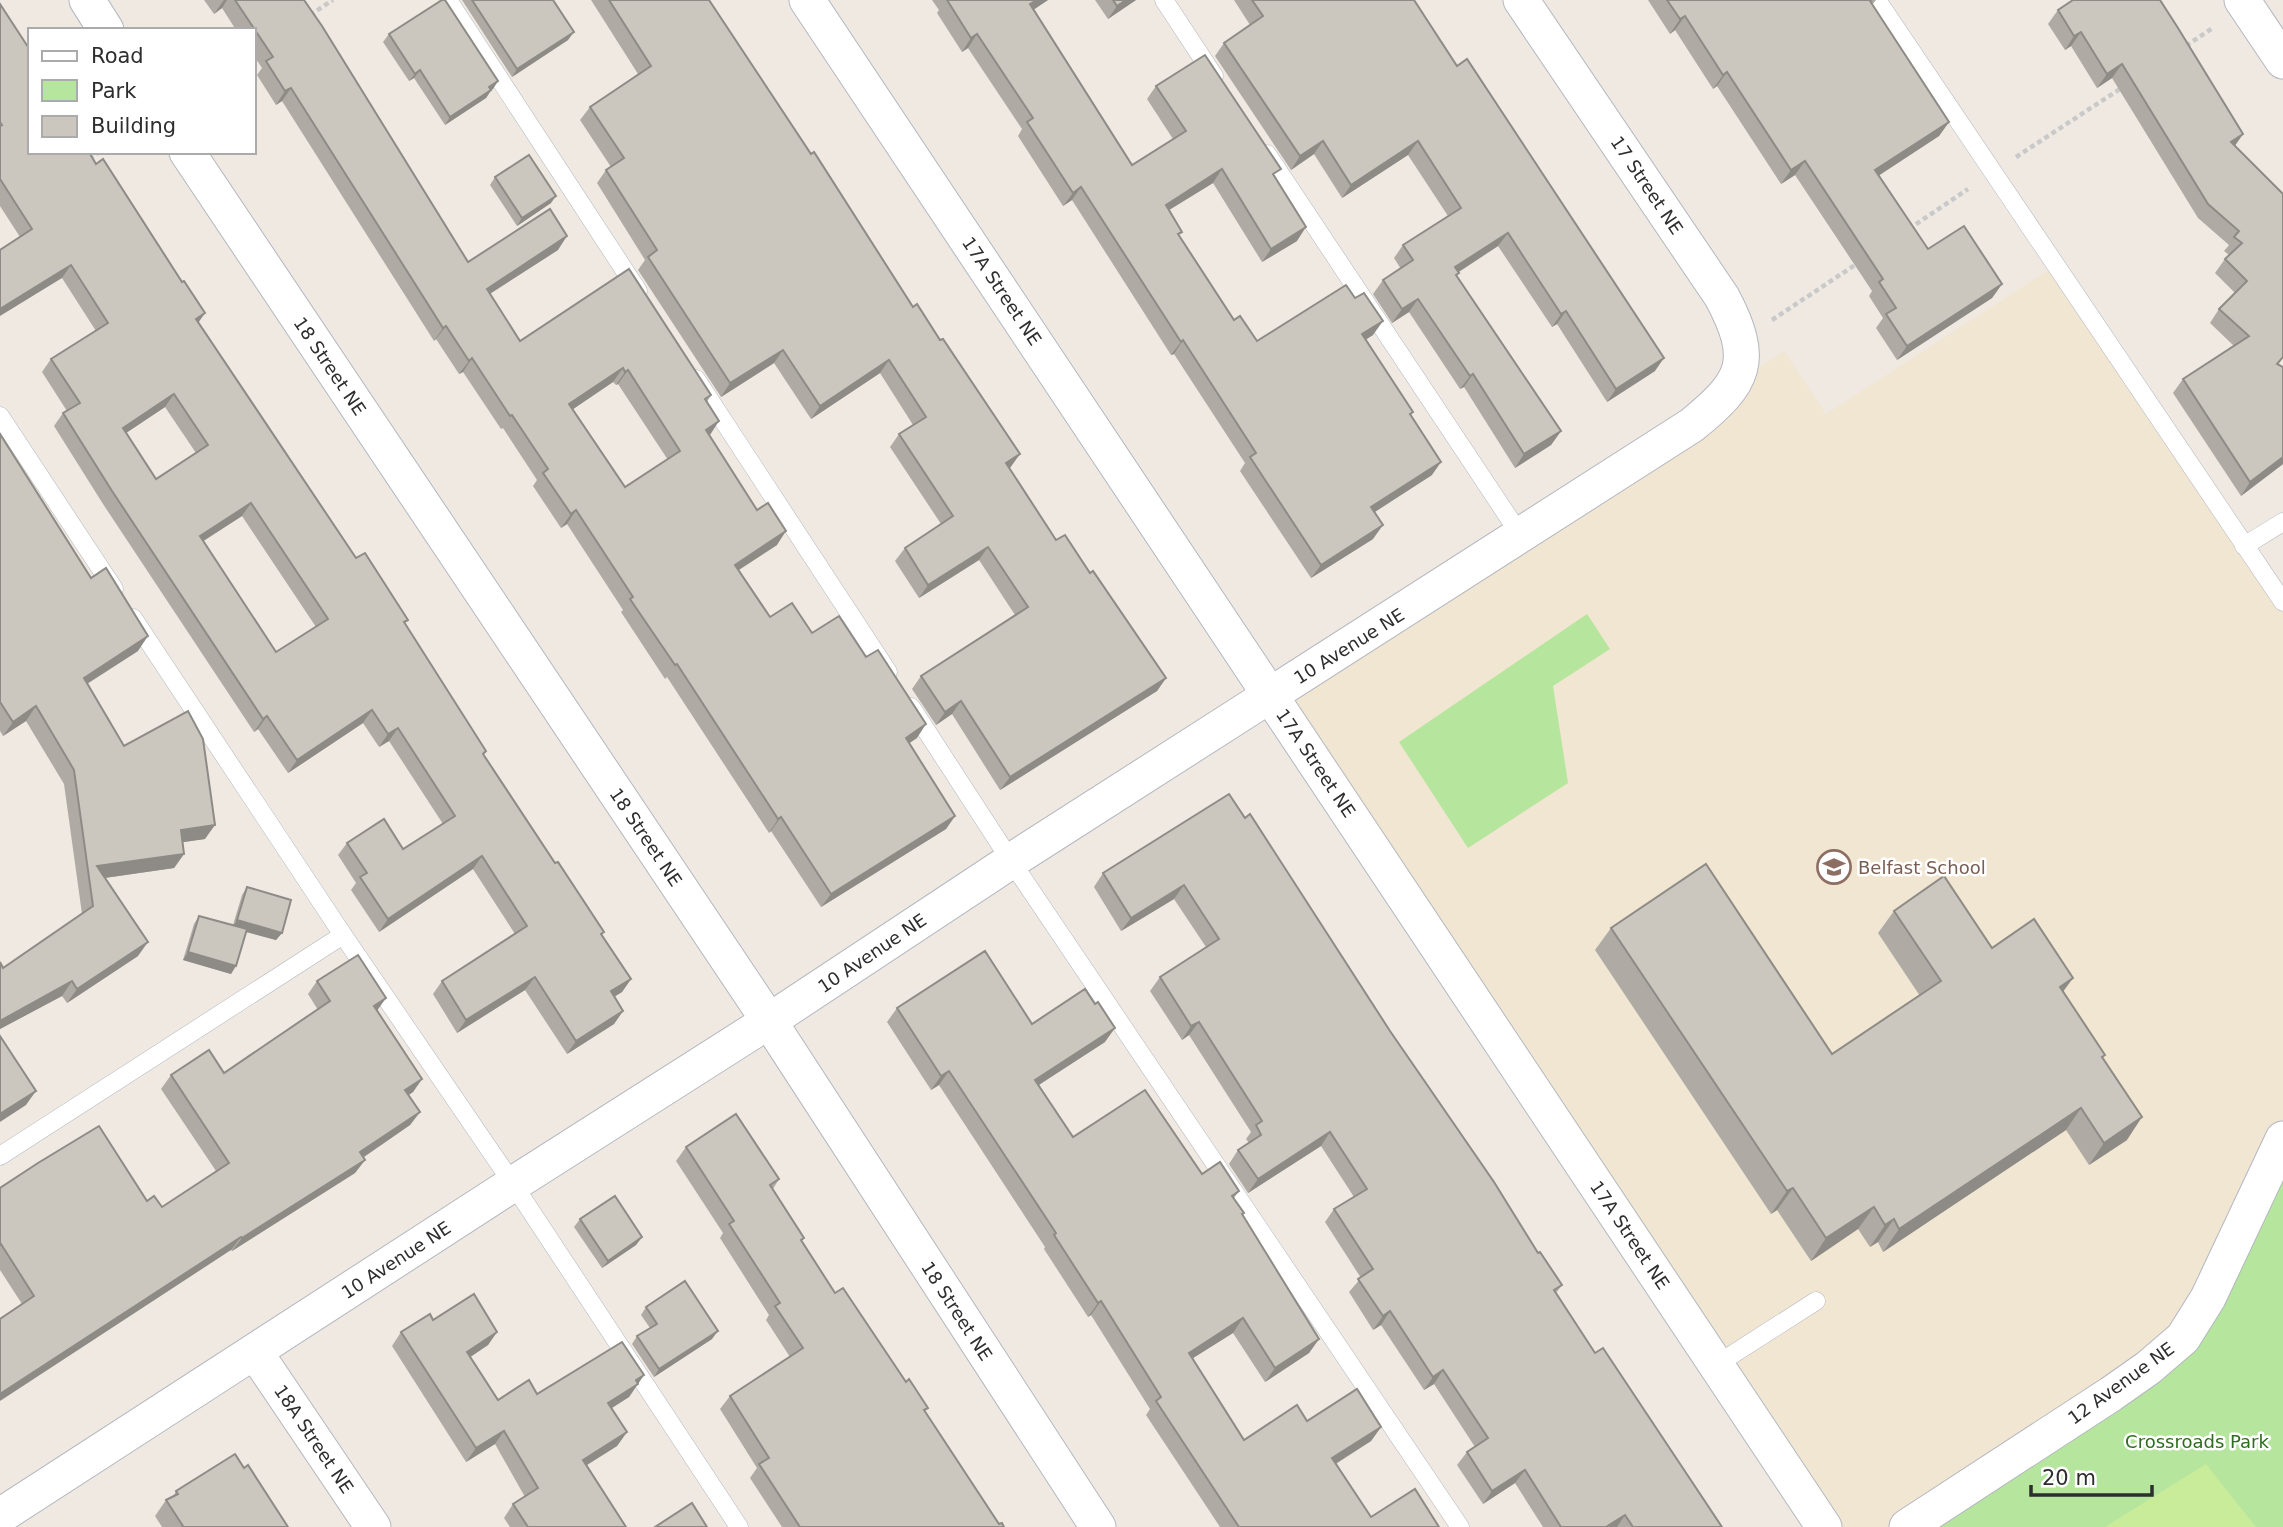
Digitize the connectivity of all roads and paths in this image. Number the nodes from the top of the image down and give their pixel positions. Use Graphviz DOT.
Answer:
graph roads {
  1 [pos="87,0"];
  2 [pos="333,0"];
  3 [pos="448,0"];
  4 [pos="807,0"];
  5 [pos="1164,0"];
  6 [pos="1521,0"];
  7 [pos="1877,0"];
  8 [pos="2242,0"];
  9 [pos="299,22"];
  10 [pos="105,28"];
  11 [pos="2283,61"];
  12 [pos="1225,93"];
  13 [pos="1256,139"];
  14 [pos="96,154"];
  15 [pos="188,154"];
  16 [pos="88,159"];
  17 [pos="645,301"];
  18 [pos="683,359"];
  19 [pos="1737,381"];
  20 [pos="0,416"];
  21 [pos="2283,522"];
  22 [pos="1521,536"];
  23 [pos="2244,546"];
  24 [pos="2283,602"];
  25 [pos="1271,695"];
  26 [pos="1011,861"];
  27 [pos="343,936"];
  28 [pos="769,1021"];
  29 [pos="2283,1139"];
  30 [pos="0,1156"];
  31 [pos="513,1184"];
  32 [pos="1816,1301"];
  33 [pos="255,1352"];
  34 [pos="1716,1365"];
  35 [pos="12,1517"];
  36 [pos="373,1527"];
  37 [pos="739,1527"];
  38 [pos="1098,1527"];
  39 [pos="1460,1527"];
  40 [pos="1824,1527"];
  41 [pos="1907,1527"];
  1 -- 10 [label="street"];
  2 -- 9 [label="path"];
  3 -- 17 [label="lane"];
  4 -- 25 [label="street, 17A Street NE"];
  5 -- 12 [label="lane"];
  6 -- 19 [label="street, 17 Street NE"];
  7 -- 23 [label="lane"];
  8 -- 11 [label="street"];
  13 -- 22 [label="lane"];
  14 -- 16 [label="path"];
  15 -- 28 [label="street, 18 Street NE"];
  18 -- 26 [label="lane"];
  19 -- 22 [label="street, 10 Avenue NE"];
  20 -- 27 [label="lane"];
  21 -- 23 [label="lane"];
  22 -- 25 [label="street, 10 Avenue NE"];
  23 -- 24 [label="lane"];
  25 -- 26 [label="street, 10 Avenue NE"];
  25 -- 34 [label="street, 17A Street NE"];
  26 -- 28 [label="street, 10 Avenue NE"];
  26 -- 39 [label="lane"];
  27 -- 30 [label="lane"];
  27 -- 31 [label="lane"];
  28 -- 31 [label="street, 10 Avenue NE"];
  28 -- 38 [label="street, 18 Street NE"];
  29 -- 41 [label="street, 12 Avenue NE"];
  31 -- 33 [label="street, 10 Avenue NE"];
  31 -- 37 [label="lane"];
  32 -- 34 [label="lane"];
  33 -- 35 [label="street, 10 Avenue NE"];
  33 -- 36 [label="street, 18A Street NE"];
  34 -- 40 [label="street, 17A Street NE"];
}
